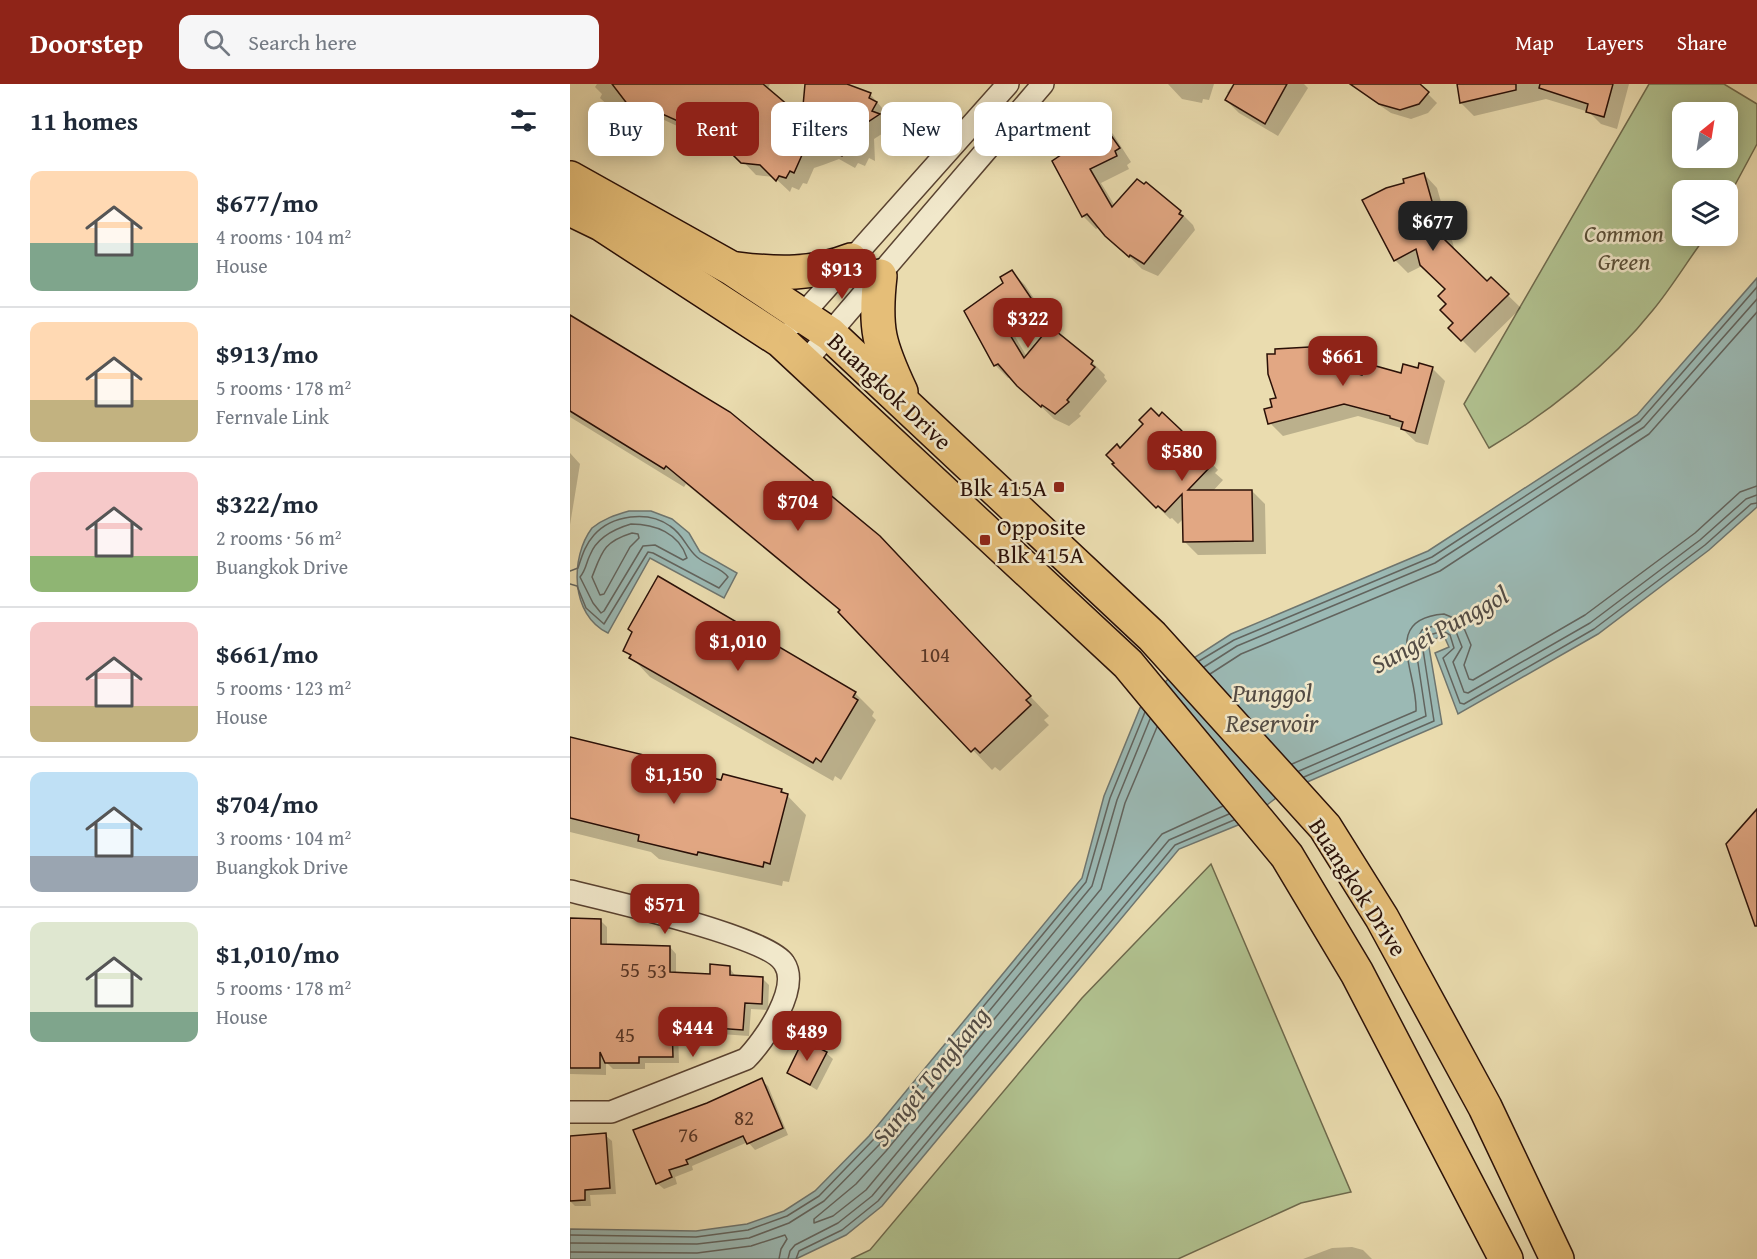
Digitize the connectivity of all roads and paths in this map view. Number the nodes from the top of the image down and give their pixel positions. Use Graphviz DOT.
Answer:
graph roads {
  1 [pos="1008,84"];
  2 [pos="1043,84"];
  3 [pos="570,178"];
  4 [pos="570,209"];
  5 [pos="851,260"];
  6 [pos="731,268"];
  7 [pos="880,276"];
  8 [pos="803,314"];
  9 [pos="831,334"];
  10 [pos="781,340"];
  11 [pos="805,362"];
  12 [pos="908,407"];
  13 [pos="570,891"];
  14 [pos="570,1112"];
  15 [pos="1506,1259"];
  16 [pos="1557,1259"];
  1 -- 5 [label="street"];
  2 -- 7 [label="street"];
  3 -- 6 [label="main road, Buangkok Drive"];
  4 -- 10 [label="main road, Buangkok Drive"];
  5 -- 6 [label="main road"];
  5 -- 8 [label="street"];
  6 -- 8 [label="main road, Buangkok Drive"];
  7 -- 9 [label="street"];
  7 -- 12 [label="main road"];
  8 -- 9 [label="main road, Buangkok Drive"];
  8 -- 10 [label="street"];
  9 -- 11 [label="street"];
  9 -- 12 [label="main road, Buangkok Drive"];
  10 -- 11 [label="main road, Buangkok Drive"];
  11 -- 15 [label="main road, Buangkok Drive"];
  12 -- 16 [label="main road, Buangkok Drive"];
  13 -- 14 [label="street"];
}
